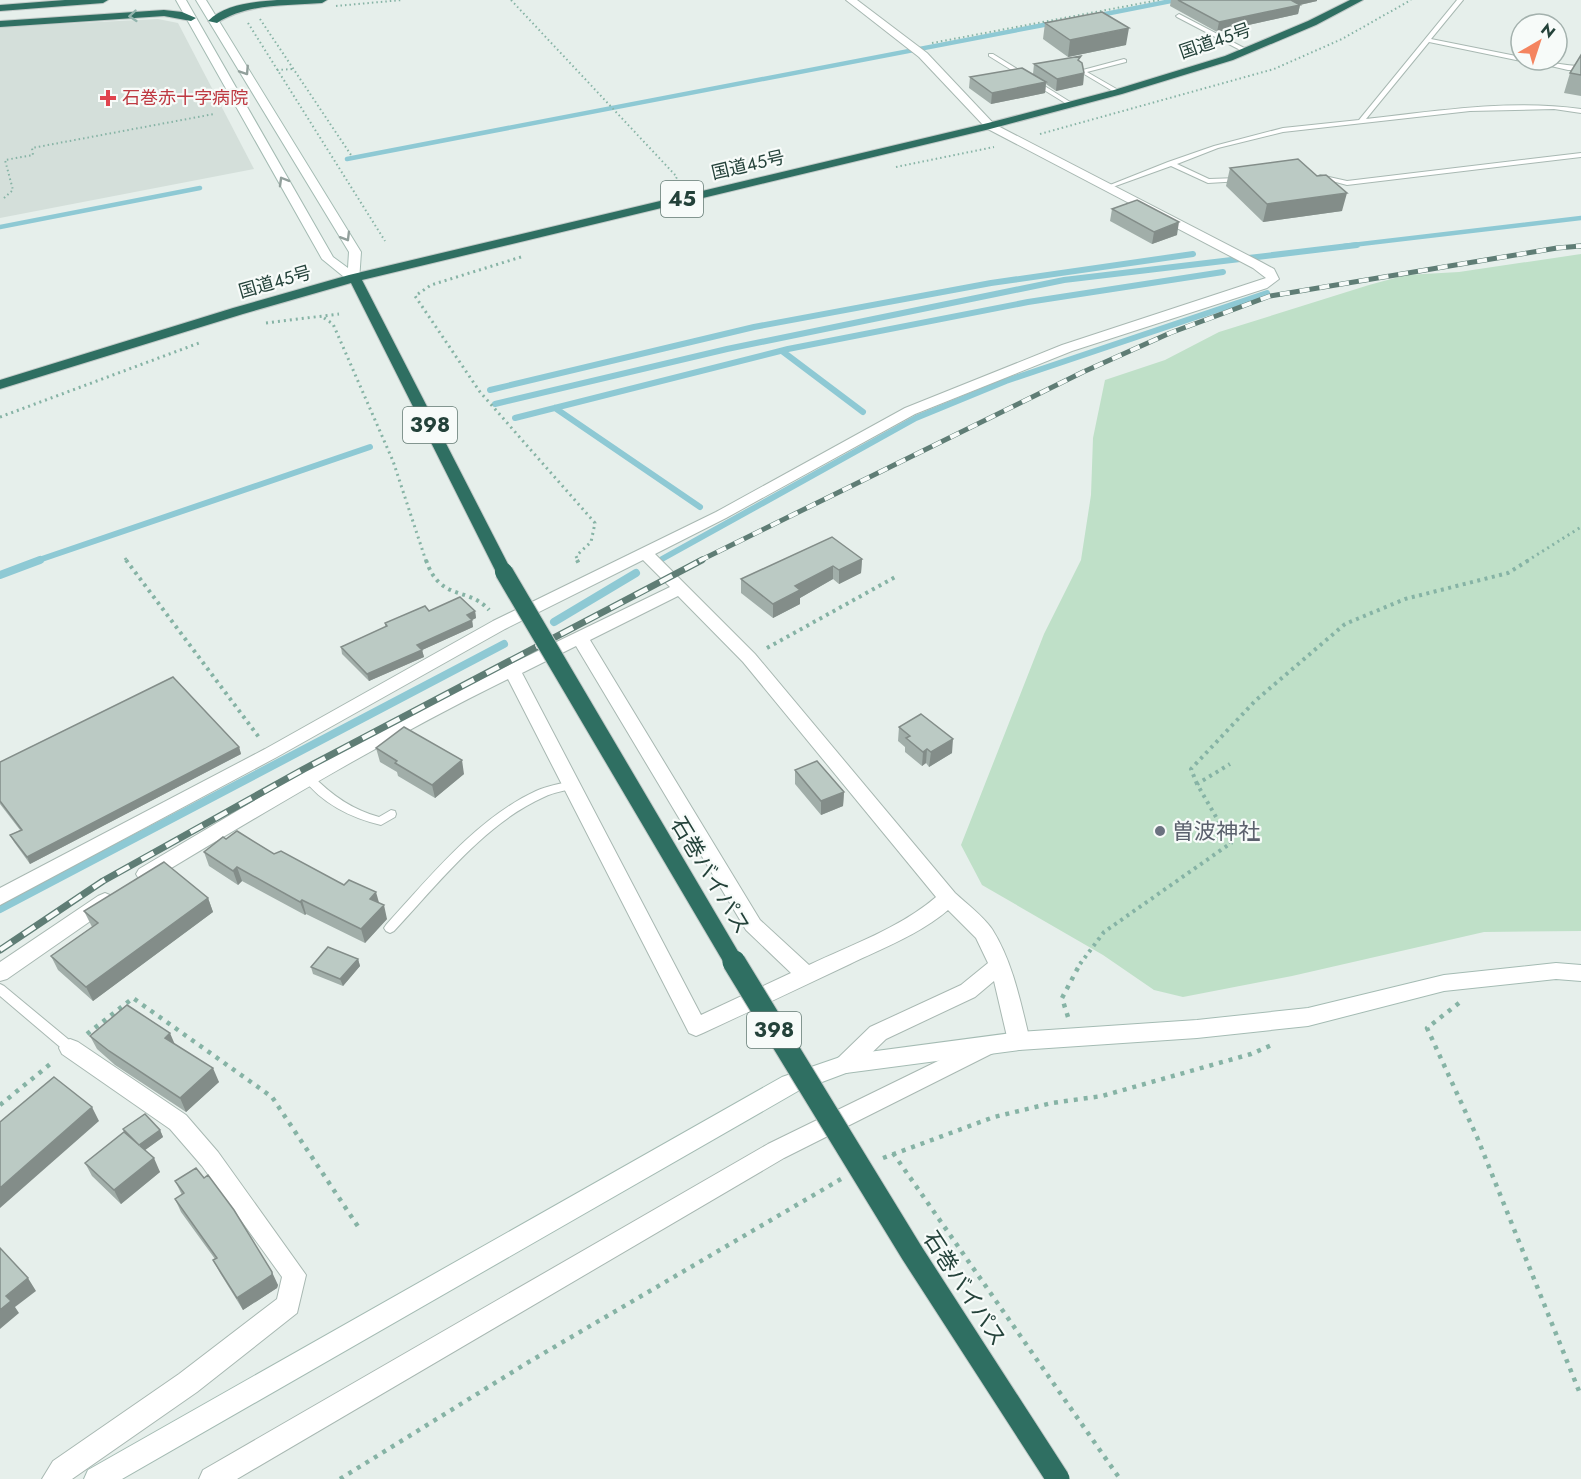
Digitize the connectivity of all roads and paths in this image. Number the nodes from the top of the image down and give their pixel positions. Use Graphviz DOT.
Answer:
graph roads {
  1 [pos="103,0"];
  2 [pos="181,0"];
  3 [pos="201,0"];
  4 [pos="322,0"];
  5 [pos="402,0"];
  6 [pos="511,0"];
  7 [pos="851,0"];
  8 [pos="1159,0"];
  9 [pos="1358,0"];
  10 [pos="1460,0"];
  11 [pos="332,6"];
  12 [pos="0,9"];
  13 [pos="1179,16"];
  14 [pos="246,17"];
  15 [pos="191,18"];
  16 [pos="260,18"];
  17 [pos="213,21"];
  18 [pos="0,24"];
  19 [pos="1427,40"];
  20 [pos="914,49"];
  21 [pos="1246,51"];
  22 [pos="991,55"];
  23 [pos="1509,57"];
  24 [pos="1124,61"];
  25 [pos="293,69"];
  26 [pos="277,70"];
  27 [pos="1118,92"];
  28 [pos="1072,105"];
  29 [pos="1581,111"];
  30 [pos="214,114"];
  31 [pos="1361,121"];
  32 [pos="990,126"];
  33 [pos="1020,142"];
  34 [pos="351,155"];
  35 [pos="1581,155"];
  36 [pos="1170,163"];
  37 [pos="896,167"];
  38 [pos="1309,174"];
  39 [pos="1244,179"];
  40 [pos="671,187"];
  41 [pos="1108,187"];
  42 [pos="4,198"];
  43 [pos="385,241"];
  44 [pos="522,257"];
  45 [pos="354,278"];
  46 [pos="339,314"];
  47 [pos="324,318"];
  48 [pos="260,324"];
  49 [pos="202,342"];
  50 [pos="0,385"];
  51 [pos="0,417"];
  52 [pos="1581,527"];
  53 [pos="645,554"];
  54 [pos="125,558"];
  55 [pos="897,576"];
  56 [pos="595,579"];
  57 [pos="680,589"];
  58 [pos="500,625"];
  59 [pos="579,636"];
  60 [pos="749,658"];
  61 [pos="512,670"];
  62 [pos="270,753"];
  63 [pos="1230,764"];
  64 [pos="308,778"];
  65 [pos="1197,783"];
  66 [pos="571,785"];
  67 [pos="391,814"];
  68 [pos="0,897"];
  69 [pos="948,898"];
  70 [pos="390,928"];
  71 [pos="999,965"];
  72 [pos="0,973"];
  73 [pos="1581,973"];
  74 [pos="807,976"];
  75 [pos="1478,980"];
  76 [pos="0,989"];
  77 [pos="1308,1017"];
  78 [pos="1076,1037"];
  79 [pos="1019,1041"];
  80 [pos="990,1044"];
  81 [pos="70,1048"];
  82 [pos="846,1064"];
  83 [pos="0,1105"];
  84 [pos="893,1153"];
  85 [pos="872,1164"];
  86 [pos="851,1174"];
  87 [pos="361,1231"];
  88 [pos="1581,1396"];
  89 [pos="55,1479"];
  90 [pos="97,1479"];
  91 [pos="212,1479"];
  92 [pos="340,1479"];
  93 [pos="1058,1479"];
  94 [pos="1120,1479"];
  1 -- 12 [label="highway"];
  2 -- 15 [label="street"];
  3 -- 17 [label="street"];
  4 -- 17 [label="highway"];
  5 -- 11 [label="path"];
  6 -- 40 [label="path"];
  7 -- 20 [label="street"];
  8 -- 20 [label="path"];
  9 -- 21 [label="highway, 国道45号 / 45"];
  10 -- 19 [label="lane"];
  13 -- 21 [label="lane"];
  14 -- 26 [label="path"];
  15 -- 18 [label="highway, one-way"];
  45 -- 15 [label="street, one-way"];
  16 -- 25 [label="path"];
  17 -- 45 [label="street, one-way"];
  19 -- 23 [label="lane"];
  19 -- 31 [label="lane"];
  20 -- 32 [label="street"];
  21 -- 27 [label="highway, 国道45号 / 45"];
  22 -- 28 [label="lane"];
  24 -- 27 [label="lane"];
  25 -- 26 [label="path"];
  25 -- 34 [label="path"];
  26 -- 43 [label="path"];
  27 -- 28 [label="highway, 国道45号 / 45"];
  28 -- 32 [label="highway, 国道45号 / 45"];
  29 -- 31 [label="lane"];
  30 -- 42 [label="path"];
  31 -- 36 [label="lane"];
  32 -- 33 [label="street"];
  32 -- 45 [label="highway, 国道45号 / 45"];
  33 -- 37 [label="path"];
  33 -- 41 [label="street"];
  35 -- 38 [label="lane"];
  36 -- 39 [label="lane"];
  36 -- 41 [label="lane"];
  41 -- 53 [label="street"];
  44 -- 56 [label="path"];
  45 -- 50 [label="highway, 国道45号 / 45"];
  45 -- 93 [label="highway, 石巻バイパス / 398, bridge"];
  46 -- 47 [label="path"];
  47 -- 48 [label="path"];
  47 -- 58 [label="path"];
  49 -- 51 [label="path"];
  52 -- 65 [label="path"];
  53 -- 56 [label="street"];
  53 -- 57 [label="street"];
  54 -- 62 [label="path"];
  55 -- 60 [label="path"];
  56 -- 58 [label="street"];
  57 -- 59 [label="street"];
  57 -- 60 [label="street"];
  58 -- 62 [label="street"];
  59 -- 61 [label="street"];
  59 -- 74 [label="street"];
  60 -- 69 [label="street"];
  61 -- 64 [label="street"];
  61 -- 66 [label="street"];
  62 -- 68 [label="street"];
  63 -- 65 [label="path"];
  64 -- 67 [label="lane"];
  64 -- 72 [label="street"];
  65 -- 78 [label="path"];
  66 -- 70 [label="lane"];
  66 -- 74 [label="street"];
  69 -- 71 [label="street"];
  69 -- 74 [label="street"];
  71 -- 79 [label="street"];
  71 -- 82 [label="street"];
  73 -- 75 [label="street"];
  75 -- 77 [label="street"];
  75 -- 88 [label="path"];
  76 -- 81 [label="lane"];
  77 -- 78 [label="street"];
  77 -- 84 [label="path"];
  78 -- 79 [label="street"];
  79 -- 80 [label="street"];
  80 -- 82 [label="street"];
  80 -- 91 [label="street"];
  81 -- 83 [label="path"];
  81 -- 87 [label="path"];
  81 -- 89 [label="street"];
  82 -- 90 [label="street"];
  84 -- 85 [label="path"];
  84 -- 94 [label="path"];
  86 -- 92 [label="path"];
}
